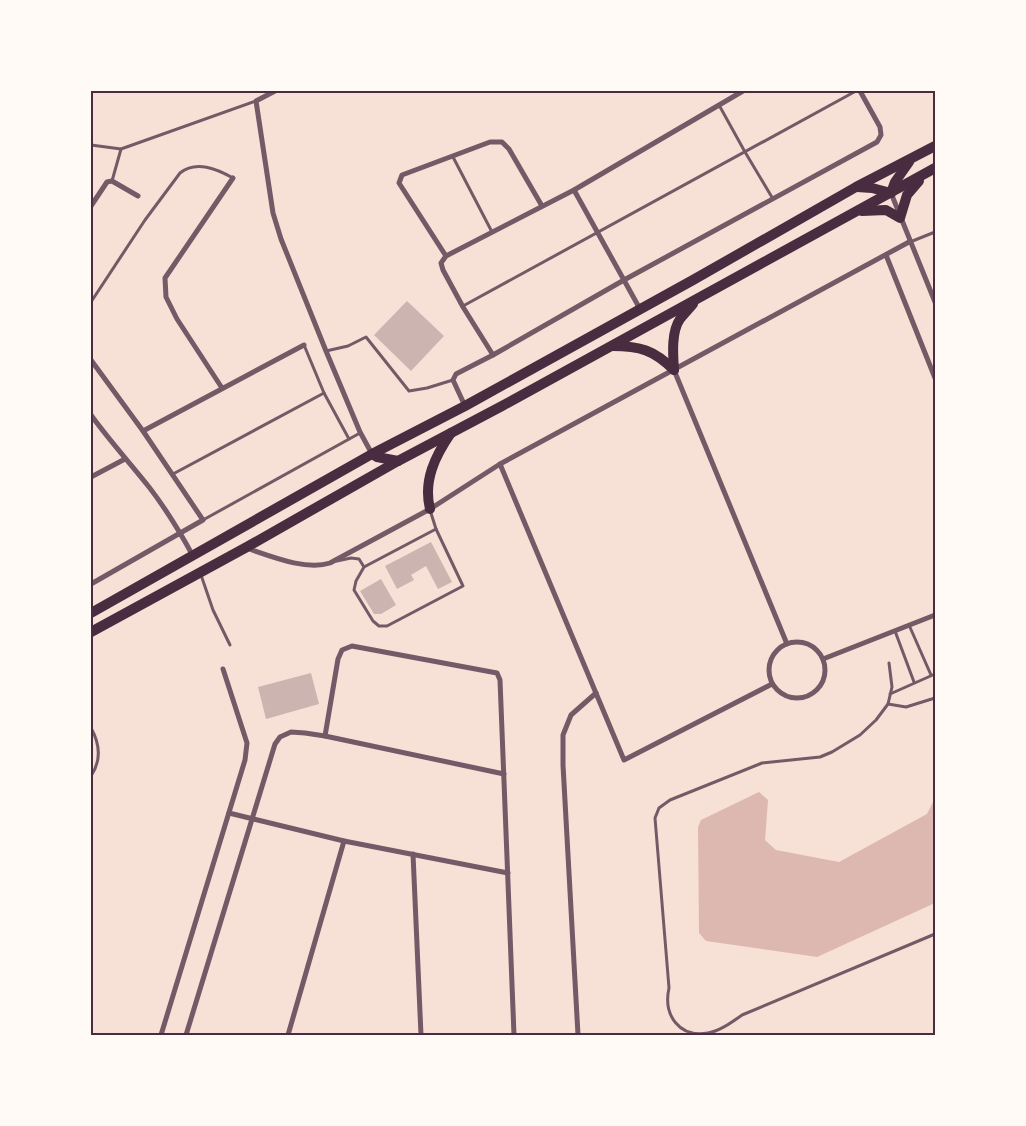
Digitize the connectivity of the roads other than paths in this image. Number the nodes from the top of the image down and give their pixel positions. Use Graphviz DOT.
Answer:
graph roads {
  1 [pos="275,91"];
  2 [pos="742,91"];
  3 [pos="858,91"];
  4 [pos="256,101"];
  5 [pos="719,105"];
  6 [pos="91,145"];
  7 [pos="935,146"];
  8 [pos="121,150"];
  9 [pos="745,152"];
  10 [pos="453,157"];
  11 [pos="911,158"];
  12 [pos="931,170"];
  13 [pos="233,178"];
  14 [pos="112,181"];
  15 [pos="856,187"];
  16 [pos="574,190"];
  17 [pos="891,193"];
  18 [pos="138,196"];
  19 [pos="773,199"];
  20 [pos="91,206"];
  21 [pos="542,206"];
  22 [pos="856,212"];
  23 [pos="900,218"];
  24 [pos="492,232"];
  25 [pos="935,232"];
  26 [pos="598,233"];
  27 [pos="909,242"];
  28 [pos="886,255"];
  29 [pos="446,256"];
  30 [pos="624,280"];
  31 [pos="697,299"];
  32 [pos="91,302"];
  33 [pos="935,302"];
  34 [pos="463,306"];
  35 [pos="640,309"];
  36 [pos="672,313"];
  37 [pos="633,334"];
  38 [pos="304,345"];
  39 [pos="611,346"];
  40 [pos="326,351"];
  41 [pos="493,355"];
  42 [pos="91,360"];
  43 [pos="674,370"];
  44 [pos="935,378"];
  45 [pos="454,380"];
  46 [pos="222,388"];
  47 [pos="324,393"];
  48 [pos="465,406"];
  49 [pos="91,415"];
  50 [pos="143,431"];
  51 [pos="360,432"];
  52 [pos="452,432"];
  53 [pos="349,439"];
  54 [pos="372,454"];
  55 [pos="125,459"];
  56 [pos="398,461"];
  57 [pos="500,464"];
  58 [pos="173,474"];
  59 [pos="91,477"];
  60 [pos="370,477"];
  61 [pos="430,509"];
  62 [pos="203,520"];
  63 [pos="436,529"];
  64 [pos="181,534"];
  65 [pos="245,548"];
  66 [pos="193,556"];
  67 [pos="216,563"];
  68 [pos="330,563"];
  69 [pos="364,567"];
  70 [pos="200,572"];
  71 [pos="185,581"];
  72 [pos="91,584"];
  73 [pos="91,613"];
  74 [pos="935,615"];
  75 [pos="909,625"];
  76 [pos="895,630"];
  77 [pos="91,632"];
  78 [pos="787,644"];
  79 [pos="230,645"];
  80 [pos="823,659"];
  81 [pos="889,663"];
  82 [pos="223,670"];
  83 [pos="933,674"];
  84 [pos="914,682"];
  85 [pos="772,684"];
  86 [pos="596,693"];
  87 [pos="890,694"];
  88 [pos="935,698"];
  89 [pos="888,704"];
  90 [pos="91,728"];
  91 [pos="325,736"];
  92 [pos="504,774"];
  93 [pos="91,776"];
  94 [pos="229,813"];
  95 [pos="250,819"];
  96 [pos="344,841"];
  97 [pos="413,854"];
  98 [pos="508,873"];
  99 [pos="935,934"];
  100 [pos="161,1035"];
  101 [pos="186,1035"];
  102 [pos="288,1035"];
  103 [pos="422,1035"];
  104 [pos="514,1035"];
  105 [pos="578,1035"];
  1 -- 4 [label="street"];
  2 -- 5 [label="street"];
  3 -- 9 [label="lane"];
  3 -- 19 [label="street"];
  4 -- 8 [label="lane"];
  4 -- 40 [label="street"];
  5 -- 9 [label="lane"];
  5 -- 16 [label="street"];
  6 -- 8 [label="lane"];
  7 -- 11 [label="highway"];
  8 -- 14 [label="lane"];
  9 -- 19 [label="lane"];
  9 -- 26 [label="lane"];
  10 -- 21 [label="street"];
  10 -- 24 [label="lane"];
  10 -- 29 [label="street"];
  11 -- 15 [label="highway"];
  11 -- 17 [label="highway"];
  12 -- 17 [label="highway"];
  12 -- 23 [label="highway"];
  13 -- 32 [label="lane"];
  13 -- 46 [label="street"];
  14 -- 18 [label="street"];
  14 -- 20 [label="street"];
  15 -- 17 [label="highway"];
  15 -- 35 [label="highway"];
  16 -- 21 [label="street"];
  16 -- 26 [label="street"];
  17 -- 22 [label="highway"];
  17 -- 23 [label="street"];
  19 -- 30 [label="street"];
  21 -- 24 [label="street"];
  22 -- 23 [label="highway"];
  22 -- 31 [label="highway"];
  23 -- 27 [label="street"];
  24 -- 29 [label="street"];
  25 -- 27 [label="lane"];
  26 -- 30 [label="street"];
  26 -- 34 [label="lane"];
  27 -- 28 [label="street"];
  27 -- 33 [label="street"];
  28 -- 43 [label="street"];
  28 -- 44 [label="street"];
  29 -- 34 [label="street"];
  30 -- 35 [label="street"];
  30 -- 41 [label="street"];
  31 -- 36 [label="highway"];
  31 -- 43 [label="highway"];
  34 -- 41 [label="street"];
  35 -- 36 [label="highway"];
  35 -- 37 [label="highway"];
  35 -- 48 [label="highway"];
  36 -- 37 [label="highway"];
  37 -- 39 [label="highway"];
  38 -- 46 [label="street"];
  38 -- 47 [label="lane"];
  39 -- 43 [label="highway"];
  39 -- 52 [label="highway"];
  40 -- 45 [label="lane"];
  40 -- 51 [label="street"];
  41 -- 45 [label="street"];
  42 -- 50 [label="street"];
  43 -- 57 [label="street"];
  43 -- 78 [label="street"];
  45 -- 48 [label="street"];
  46 -- 50 [label="street"];
  47 -- 53 [label="lane"];
  47 -- 58 [label="lane"];
  48 -- 54 [label="highway"];
  49 -- 55 [label="street"];
  50 -- 58 [label="street"];
  51 -- 53 [label="lane"];
  51 -- 54 [label="street"];
  52 -- 56 [label="highway"];
  52 -- 61 [label="highway"];
  53 -- 62 [label="lane"];
  54 -- 56 [label="highway"];
  54 -- 60 [label="highway"];
  54 -- 66 [label="highway"];
  55 -- 59 [label="street"];
  55 -- 64 [label="street"];
  56 -- 60 [label="highway"];
  57 -- 61 [label="street"];
  57 -- 86 [label="street"];
  58 -- 62 [label="street"];
  60 -- 65 [label="highway"];
  61 -- 63 [label="lane"];
  61 -- 68 [label="street"];
  62 -- 64 [label="street"];
  63 -- 69 [label="lane"];
  63 -- 69 [label="lane"];
  64 -- 66 [label="street"];
  64 -- 72 [label="street"];
  65 -- 67 [label="highway"];
  65 -- 68 [label="street"];
  66 -- 67 [label="highway"];
  66 -- 71 [label="highway"];
  66 -- 73 [label="highway"];
  67 -- 70 [label="highway"];
  68 -- 69 [label="lane"];
  70 -- 71 [label="highway"];
  70 -- 79 [label="lane"];
  71 -- 77 [label="highway"];
  74 -- 75 [label="street"];
  75 -- 76 [label="street"];
  75 -- 83 [label="lane"];
  76 -- 80 [label="street"];
  76 -- 84 [label="lane"];
  78 -- 80 [label="street"];
  78 -- 85 [label="street"];
  80 -- 85 [label="street"];
  81 -- 87 [label="lane"];
  82 -- 94 [label="street"];
  83 -- 84 [label="lane"];
  84 -- 87 [label="lane"];
  85 -- 86 [label="street"];
  86 -- 105 [label="street"];
  87 -- 89 [label="lane"];
  88 -- 89 [label="lane"];
  89 -- 99 [label="lane"];
  90 -- 93 [label="lane"];
  91 -- 92 [label="street"];
  91 -- 92 [label="street"];
  91 -- 95 [label="street"];
  92 -- 98 [label="street"];
  94 -- 95 [label="street"];
  94 -- 100 [label="street"];
  95 -- 96 [label="street"];
  95 -- 101 [label="street"];
  96 -- 97 [label="street"];
  96 -- 102 [label="street"];
  97 -- 98 [label="street"];
  97 -- 103 [label="street"];
  98 -- 104 [label="street"];
}
